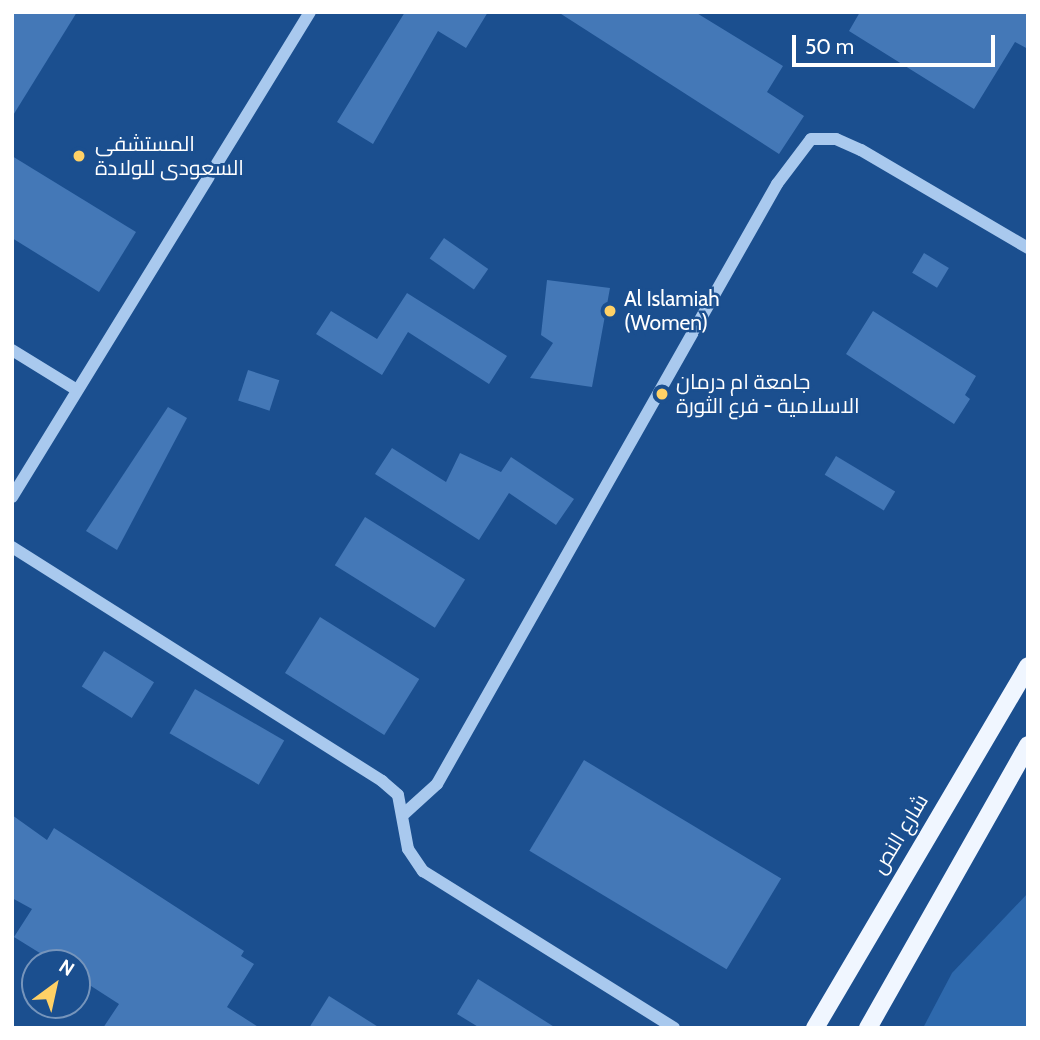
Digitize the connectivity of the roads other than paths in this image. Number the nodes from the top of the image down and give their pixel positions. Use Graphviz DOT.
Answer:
graph roads {
  1 [pos="310,12"];
  2 [pos="1028,248"];
  3 [pos="12,350"];
  4 [pos="77,390"];
  5 [pos="12,497"];
  6 [pos="12,547"];
  7 [pos="1028,666"];
  8 [pos="1028,745"];
  9 [pos="405,813"];
  10 [pos="674,1028"];
  11 [pos="815,1028"];
  12 [pos="867,1028"];
  1 -- 4 [label="street"];
  2 -- 9 [label="street"];
  3 -- 4 [label="street"];
  4 -- 5 [label="street"];
  6 -- 9 [label="street"];
  7 -- 11 [label="main road, شارع النص"];
  8 -- 12 [label="main road"];
  9 -- 10 [label="street"];
}
